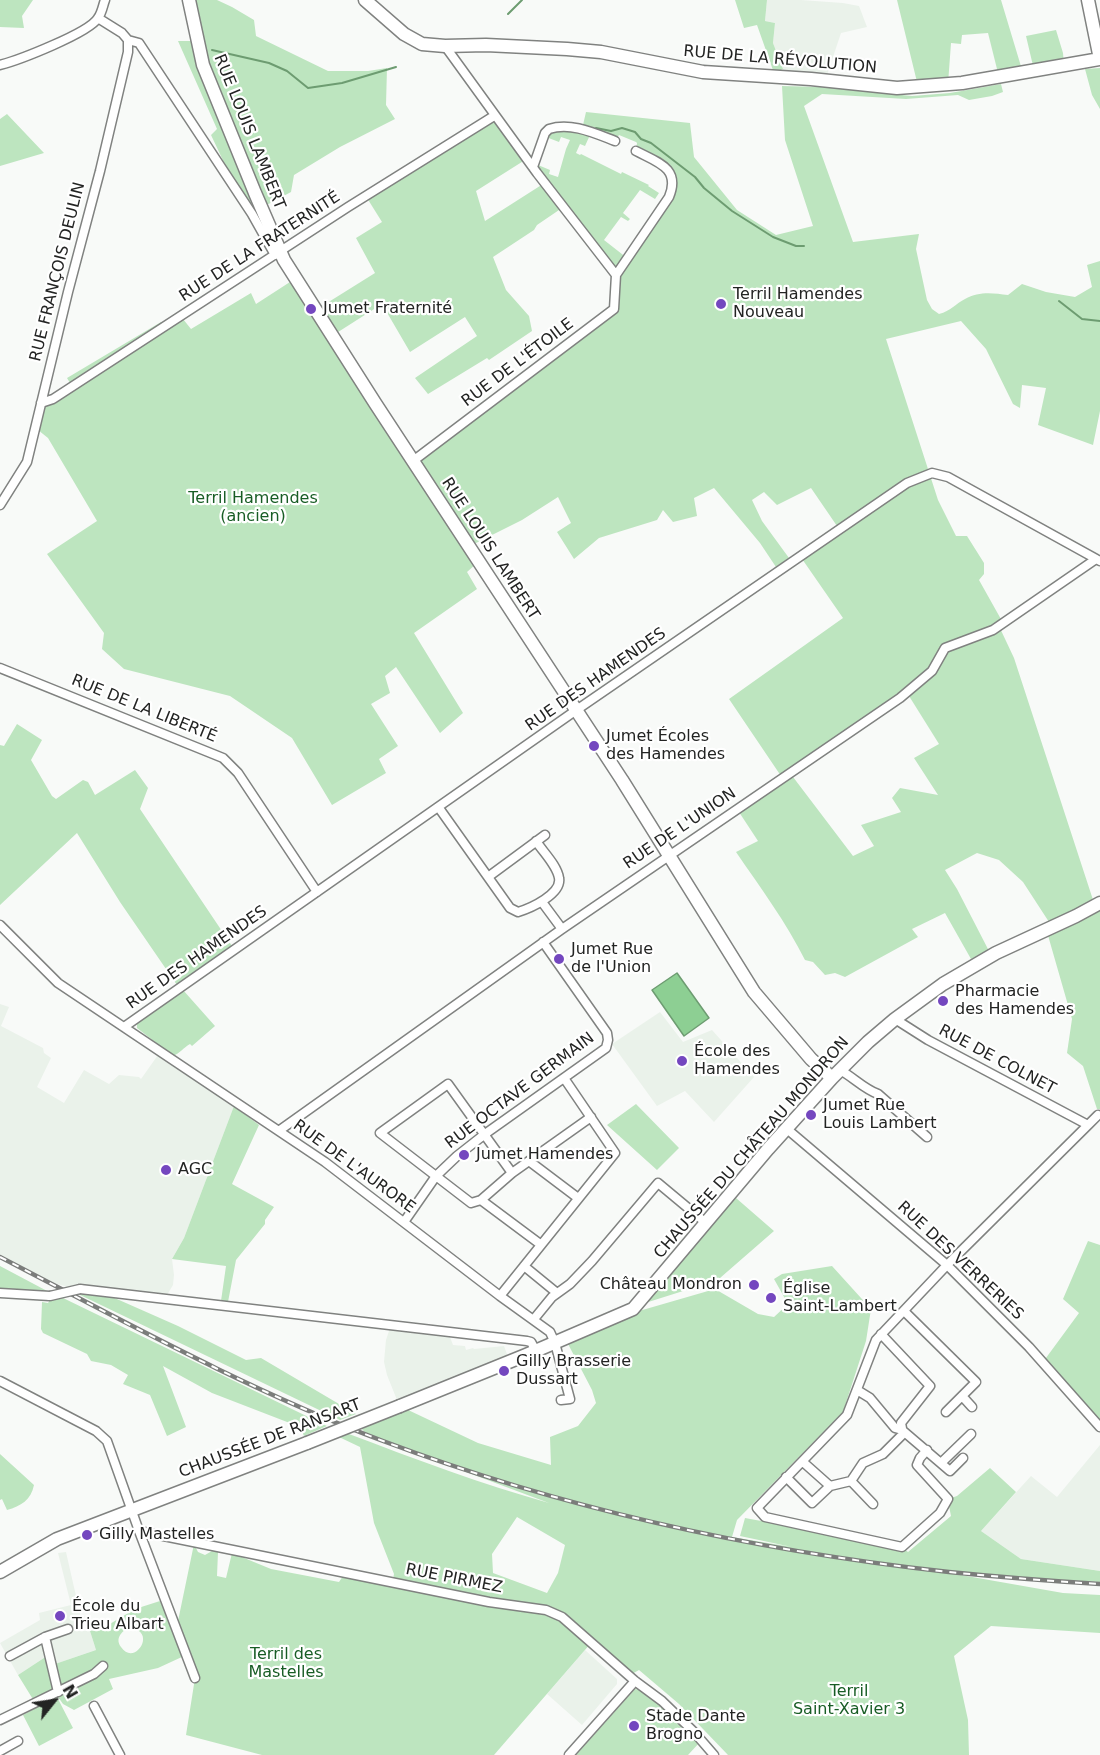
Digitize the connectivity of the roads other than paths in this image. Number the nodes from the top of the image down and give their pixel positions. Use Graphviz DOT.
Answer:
graph roads {
  1 [pos="105,0"];
  2 [pos="189,0"];
  3 [pos="365,0"];
  4 [pos="1088,0"];
  5 [pos="98,18"];
  6 [pos="128,40"];
  7 [pos="445,46"];
  8 [pos="1100,59"];
  9 [pos="0,65"];
  10 [pos="494,116"];
  11 [pos="615,141"];
  12 [pos="636,151"];
  13 [pos="533,167"];
  14 [pos="277,254"];
  15 [pos="616,275"];
  16 [pos="41,403"];
  17 [pos="413,461"];
  18 [pos="0,504"];
  19 [pos="1098,560"];
  20 [pos="0,668"];
  21 [pos="576,711"];
  22 [pos="439,808"];
  23 [pos="545,836"];
  24 [pos="536,842"];
  25 [pos="669,854"];
  26 [pos="488,877"];
  27 [pos="317,892"];
  28 [pos="542,902"];
  29 [pos="1100,903"];
  30 [pos="0,925"];
  31 [pos="562,929"];
  32 [pos="543,942"];
  33 [pos="895,1018"];
  34 [pos="124,1027"];
  35 [pos="836,1074"];
  36 [pos="564,1078"];
  37 [pos="1098,1114"];
  38 [pos="591,1117"];
  39 [pos="1088,1125"];
  40 [pos="787,1129"];
  41 [pos="280,1130"];
  42 [pos="485,1134"];
  43 [pos="927,1137"];
  44 [pos="529,1161"];
  45 [pos="512,1173"];
  46 [pos="436,1176"];
  47 [pos="578,1198"];
  48 [pos="481,1200"];
  49 [pos="404,1222"];
  50 [pos="706,1223"];
  51 [pos="540,1245"];
  52 [pos="947,1265"];
  53 [pos="524,1266"];
  54 [pos="0,1293"];
  55 [pos="557,1293"];
  56 [pos="500,1296"];
  57 [pos="904,1311"];
  58 [pos="534,1319"];
  59 [pos="881,1334"];
  60 [pos="555,1343"];
  61 [pos="536,1351"];
  62 [pos="0,1381"];
  63 [pos="856,1390"];
  64 [pos="962,1396"];
  65 [pos="561,1400"];
  66 [pos="972,1407"];
  67 [pos="946,1413"];
  68 [pos="1100,1427"];
  69 [pos="902,1430"];
  70 [pos="971,1434"];
  71 [pos="927,1450"];
  72 [pos="963,1458"];
  73 [pos="803,1461"];
  74 [pos="941,1463"];
  75 [pos="786,1478"];
  76 [pos="851,1481"];
  77 [pos="830,1486"];
  78 [pos="873,1504"];
  79 [pos="133,1510"];
  80 [pos="139,1531"];
  81 [pos="0,1572"];
  82 [pos="68,1629"];
  83 [pos="45,1636"];
  84 [pos="10,1656"];
  85 [pos="103,1666"];
  86 [pos="195,1678"];
  87 [pos="635,1681"];
  88 [pos="58,1692"];
  89 [pos="93,1706"];
  90 [pos="0,1720"];
  91 [pos="18,1742"];
  92 [pos="0,1751"];
  93 [pos="120,1755"];
  94 [pos="569,1755"];
  95 [pos="714,1755"];
  1 -- 5 [label="street"];
  2 -- 14 [label="street, RUE LOUIS LAMBERT"];
  3 -- 7 [label="street, RUE DE LA RÉVOLUTION"];
  4 -- 8 [label="street"];
  5 -- 6 [label="street"];
  5 -- 9 [label="street"];
  6 -- 14 [label="street"];
  6 -- 16 [label="street, RUE FRANÇOIS DEULIN"];
  7 -- 8 [label="street, RUE DE LA RÉVOLUTION"];
  7 -- 10 [label="street"];
  10 -- 13 [label="street"];
  10 -- 14 [label="street, RUE DE LA FRATERNITÉ"];
  11 -- 13 [label="street"];
  12 -- 15 [label="street"];
  13 -- 15 [label="street"];
  14 -- 16 [label="street, RUE DE LA FRATERNITÉ"];
  14 -- 17 [label="street, RUE LOUIS LAMBERT"];
  15 -- 17 [label="street, RUE DE L'ÉTOILE"];
  16 -- 18 [label="street, RUE FRANÇOIS DEULIN"];
  17 -- 21 [label="street, RUE LOUIS LAMBERT"];
  19 -- 21 [label="street, RUE DES HAMENDES"];
  19 -- 25 [label="street, RUE DE L'UNION"];
  20 -- 27 [label="street, RUE DE LA LIBERTÉ"];
  21 -- 22 [label="street, RUE DES HAMENDES"];
  21 -- 25 [label="street, RUE LOUIS LAMBERT"];
  22 -- 26 [label="street"];
  22 -- 27 [label="street, RUE DES HAMENDES"];
  23 -- 24 [label="street"];
  24 -- 26 [label="street"];
  24 -- 28 [label="street"];
  25 -- 31 [label="street, RUE DE L'UNION"];
  25 -- 35 [label="street, RUE LOUIS LAMBERT"];
  26 -- 28 [label="street"];
  27 -- 34 [label="street, RUE DES HAMENDES"];
  28 -- 31 [label="street"];
  29 -- 33 [label="street, CHAUSSÉE DU CHÂTEAU MONDRON"];
  30 -- 34 [label="street, RUE DE L'AURORE"];
  31 -- 32 [label="street, RUE DE L'UNION"];
  32 -- 36 [label="street, RUE OCTAVE GERMAIN"];
  32 -- 41 [label="street, RUE DE L'UNION"];
  33 -- 35 [label="street, CHAUSSÉE DU CHÂTEAU MONDRON"];
  33 -- 39 [label="street, RUE DE COLNET"];
  34 -- 41 [label="street, RUE DE L'AURORE"];
  35 -- 40 [label="street, CHAUSSÉE DU CHÂTEAU MONDRON"];
  35 -- 43 [label="street"];
  36 -- 38 [label="street"];
  36 -- 42 [label="street, RUE OCTAVE GERMAIN"];
  37 -- 39 [label="street"];
  38 -- 44 [label="street"];
  38 -- 47 [label="street"];
  39 -- 52 [label="street"];
  40 -- 50 [label="street, CHAUSSÉE DU CHÂTEAU MONDRON"];
  40 -- 52 [label="street, RUE DES VERRERIES"];
  41 -- 49 [label="street, RUE DE L'AURORE"];
  42 -- 45 [label="street"];
  42 -- 46 [label="street, RUE OCTAVE GERMAIN"];
  42 -- 46 [label="street"];
  44 -- 45 [label="street"];
  44 -- 47 [label="street"];
  45 -- 48 [label="street"];
  46 -- 48 [label="street"];
  46 -- 49 [label="street, RUE OCTAVE GERMAIN"];
  47 -- 51 [label="street"];
  48 -- 51 [label="street"];
  49 -- 56 [label="street, RUE DE L'AURORE"];
  50 -- 55 [label="street"];
  50 -- 60 [label="street, CHAUSSÉE DU CHÂTEAU MONDRON"];
  51 -- 53 [label="street"];
  52 -- 57 [label="street"];
  52 -- 68 [label="street, RUE DES VERRERIES"];
  53 -- 55 [label="street"];
  53 -- 56 [label="street"];
  54 -- 61 [label="street, bridge"];
  55 -- 58 [label="street"];
  56 -- 58 [label="street, RUE DE L'AURORE"];
  57 -- 59 [label="street"];
  57 -- 64 [label="street"];
  58 -- 60 [label="street, RUE DE L'AURORE"];
  59 -- 63 [label="street"];
  59 -- 69 [label="street"];
  60 -- 61 [label="street, CHAUSSÉE DE RANSART"];
  60 -- 65 [label="street"];
  61 -- 79 [label="street, CHAUSSÉE DE RANSART, bridge"];
  62 -- 79 [label="street"];
  63 -- 69 [label="street"];
  63 -- 73 [label="street"];
  64 -- 66 [label="street"];
  64 -- 67 [label="street"];
  69 -- 71 [label="street"];
  69 -- 76 [label="street"];
  70 -- 74 [label="street"];
  71 -- 74 [label="street"];
  71 -- 75 [label="street"];
  72 -- 74 [label="street"];
  73 -- 75 [label="street"];
  73 -- 77 [label="street"];
  75 -- 77 [label="street"];
  76 -- 77 [label="street"];
  76 -- 78 [label="street"];
  79 -- 80 [label="street"];
  79 -- 81 [label="street, CHAUSSÉE DE RANSART"];
  80 -- 86 [label="street"];
  80 -- 87 [label="street, RUE PIRMEZ"];
  82 -- 83 [label="street"];
  83 -- 84 [label="street"];
  83 -- 88 [label="street"];
  85 -- 88 [label="street"];
  87 -- 94 [label="street"];
  87 -- 95 [label="street, RUE PIRMEZ"];
  88 -- 90 [label="street"];
  89 -- 93 [label="street"];
  91 -- 92 [label="street"];
}
